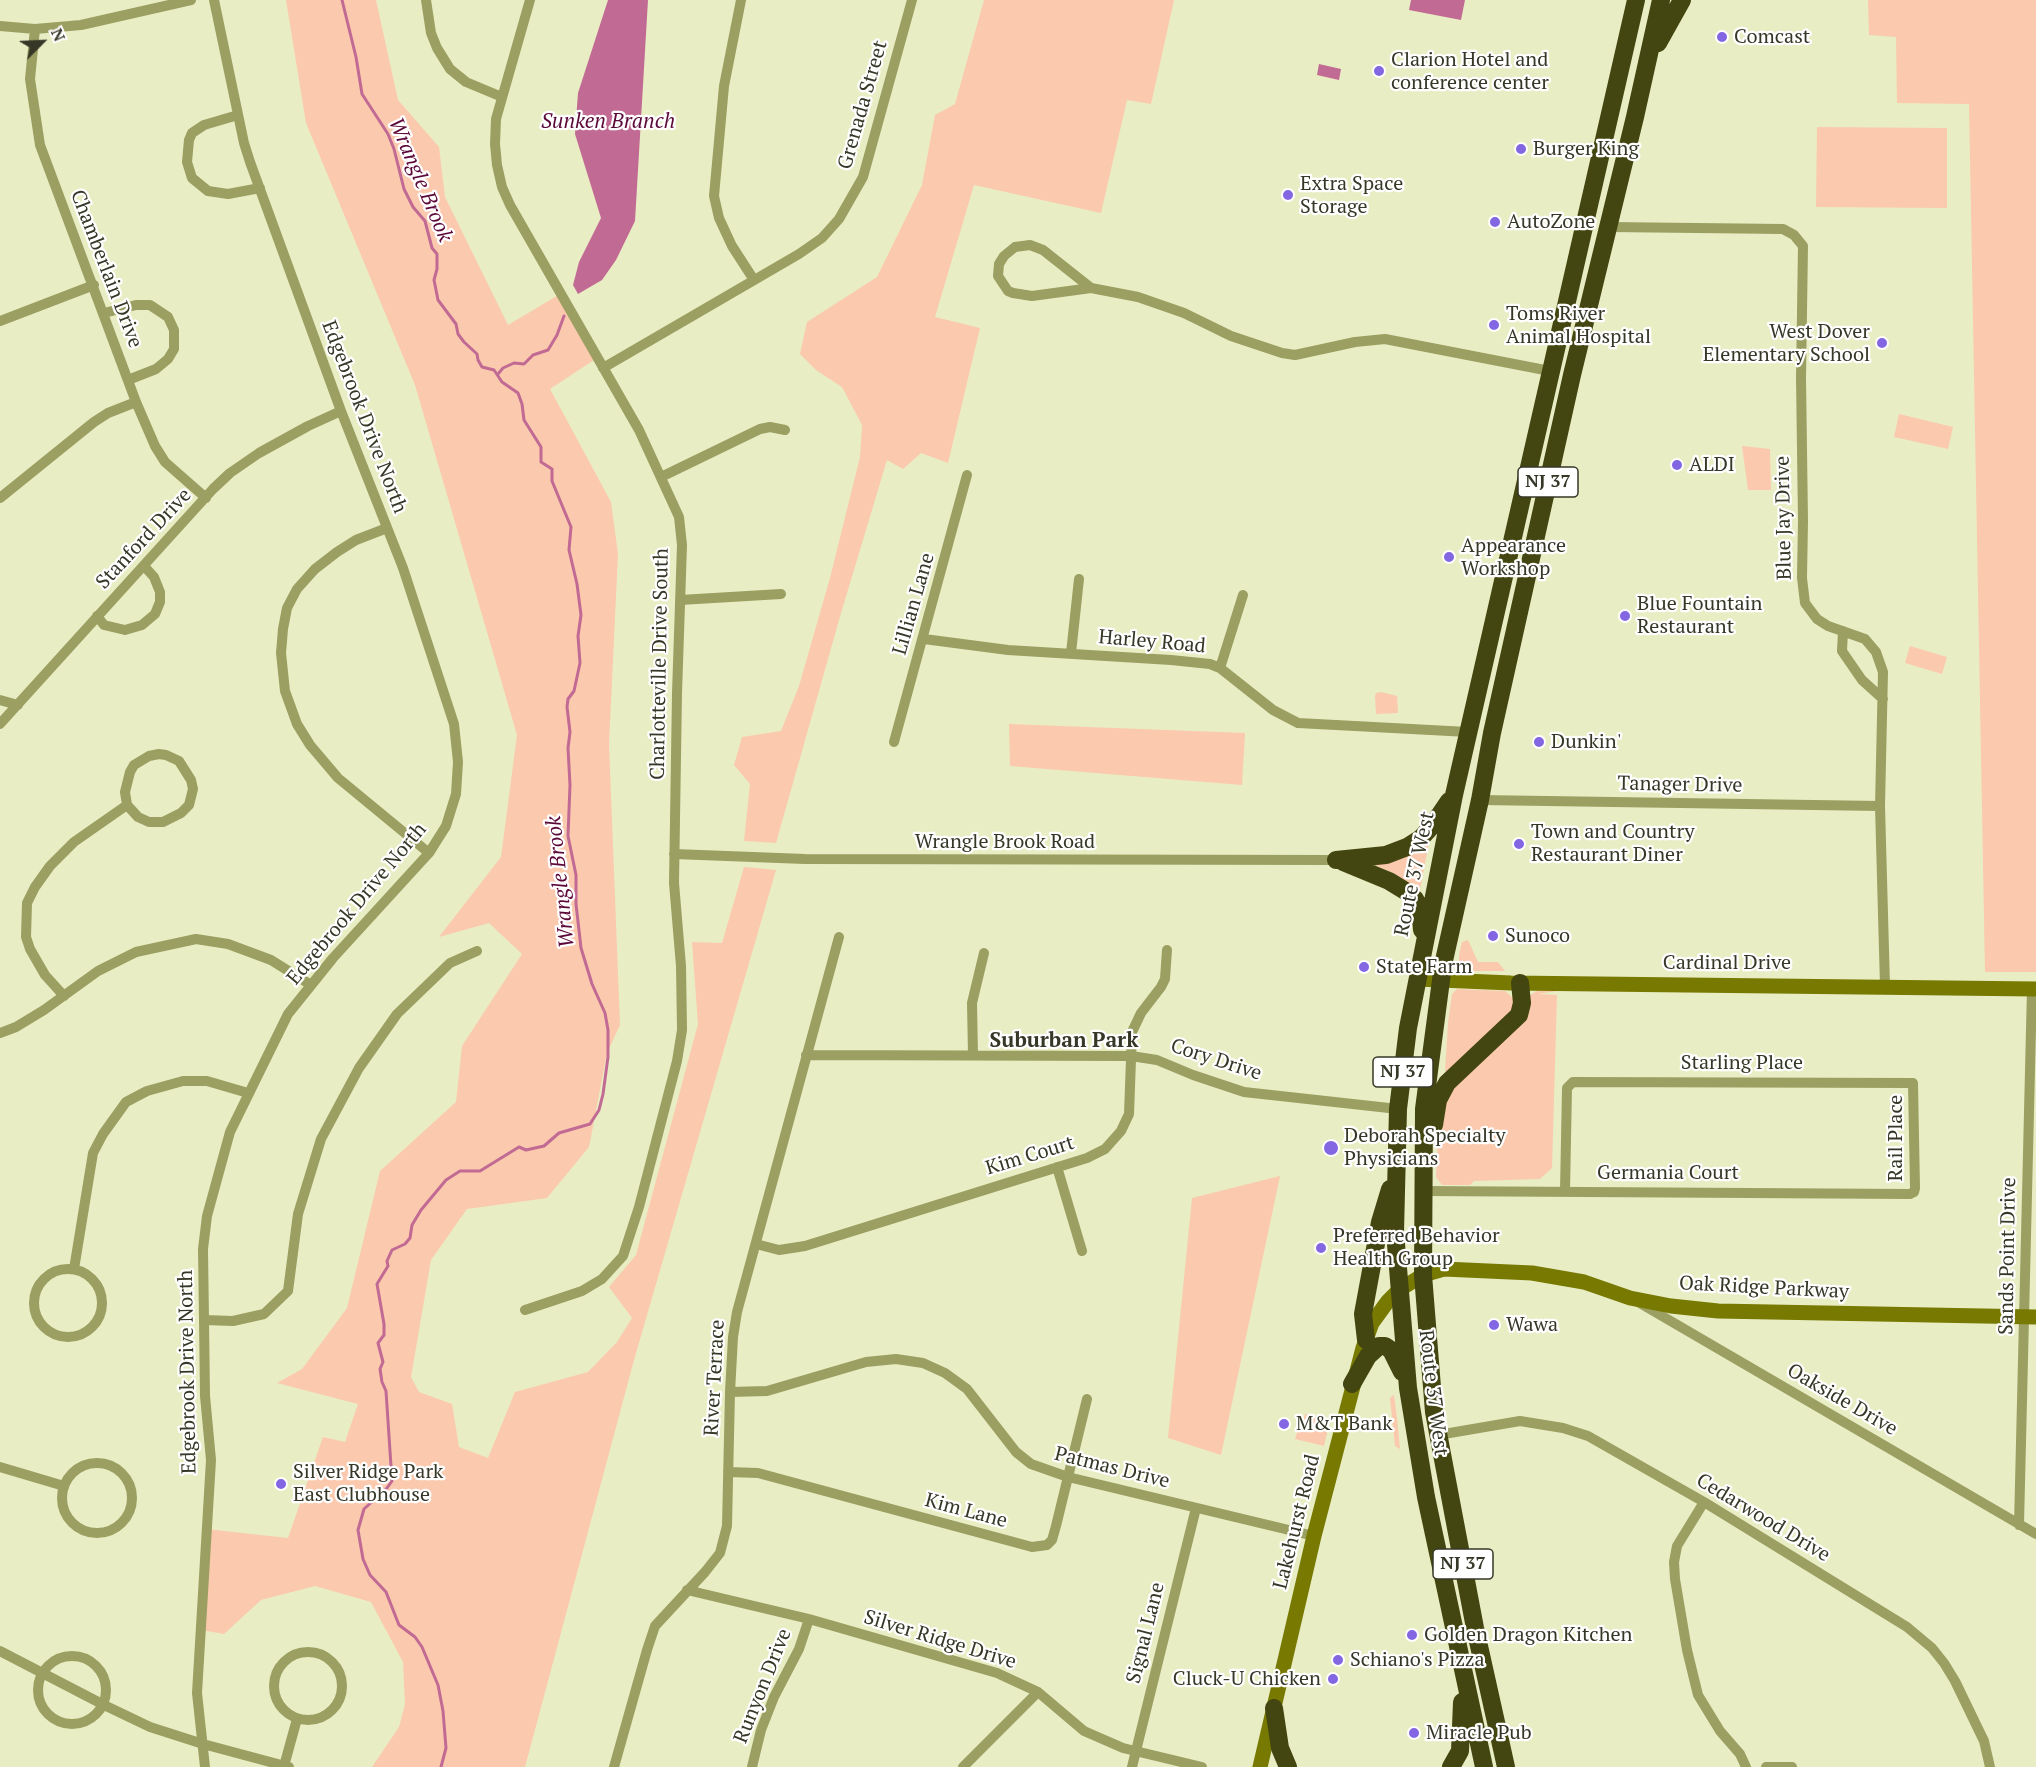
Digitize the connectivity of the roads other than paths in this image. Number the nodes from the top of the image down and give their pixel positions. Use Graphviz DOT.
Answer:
graph roads {
  1 [pos="190,0"];
  2 [pos="214,0"];
  3 [pos="426,0"];
  4 [pos="530,0"];
  5 [pos="741,0"];
  6 [pos="912,0"];
  7 [pos="1636,0"];
  8 [pos="1661,0"];
  9 [pos="1682,0"];
  10 [pos="0,26"];
  11 [pos="35,29"];
  12 [pos="1646,66"];
  13 [pos="502,97"];
  14 [pos="238,115"];
  15 [pos="260,188"];
  16 [pos="1609,227"];
  17 [pos="754,280"];
  18 [pos="94,285"];
  19 [pos="1090,288"];
  20 [pos="104,314"];
  21 [pos="0,321"];
  22 [pos="603,368"];
  23 [pos="1550,371"];
  24 [pos="129,380"];
  25 [pos="136,402"];
  26 [pos="341,411"];
  27 [pos="785,430"];
  28 [pos="967,475"];
  29 [pos="661,477"];
  30 [pos="0,498"];
  31 [pos="206,498"];
  32 [pos="387,528"];
  33 [pos="144,566"];
  34 [pos="1079,579"];
  35 [pos="781,594"];
  36 [pos="1243,595"];
  37 [pos="680,600"];
  38 [pos="97,616"];
  39 [pos="1843,631"];
  40 [pos="924,639"];
  41 [pos="1071,652"];
  42 [pos="1220,668"];
  43 [pos="1883,699"];
  44 [pos="0,700"];
  45 [pos="18,705"];
  46 [pos="0,724"];
  47 [pos="1468,732"];
  48 [pos="894,742"];
  49 [pos="1454,795"];
  50 [pos="1480,800"];
  51 [pos="127,806"];
  52 [pos="1880,806"];
  53 [pos="429,853"];
  54 [pos="674,854"];
  55 [pos="1336,860"];
  56 [pos="839,937"];
  57 [pos="1424,944"];
  58 [pos="1167,950"];
  59 [pos="477,951"];
  60 [pos="984,953"];
  61 [pos="1417,979"];
  62 [pos="1441,981"];
  63 [pos="1520,983"];
  64 [pos="311,985"];
  65 [pos="1885,986"];
  66 [pos="2034,988"];
  67 [pos="64,996"];
  68 [pos="0,1033"];
  69 [pos="806,1054"];
  70 [pos="973,1055"];
  71 [pos="1131,1056"];
  72 [pos="1913,1083"];
  73 [pos="248,1092"];
  74 [pos="1398,1109"];
  75 [pos="1057,1167"];
  76 [pos="1396,1167"];
  77 [pos="1423,1186"];
  78 [pos="1565,1191"];
  79 [pos="1914,1192"];
  80 [pos="756,1244"];
  81 [pos="1082,1251"];
  82 [pos="74,1269"];
  83 [pos="1423,1275"];
  84 [pos="1399,1290"];
  85 [pos="1630,1298"];
  86 [pos="525,1310"];
  87 [pos="2030,1317"];
  88 [pos="204,1320"];
  89 [pos="1366,1340"];
  90 [pos="1352,1384"];
  91 [pos="1408,1388"];
  92 [pos="730,1392"];
  93 [pos="1087,1398"];
  94 [pos="1438,1435"];
  95 [pos="0,1467"];
  96 [pos="728,1472"];
  97 [pos="1068,1477"];
  98 [pos="64,1486"];
  99 [pos="1704,1502"];
  100 [pos="1196,1508"];
  101 [pos="2019,1525"];
  102 [pos="2036,1534"];
  103 [pos="1314,1536"];
  104 [pos="687,1590"];
  105 [pos="809,1619"];
  106 [pos="0,1651"];
  107 [pos="1461,1659"];
  108 [pos="42,1673"];
  109 [pos="1038,1692"];
  110 [pos="104,1705"];
  111 [pos="1274,1708"];
  112 [pos="297,1719"];
  113 [pos="202,1744"];
  114 [pos="1136,1750"];
  115 [pos="287,1766"];
  116 [pos="205,1767"];
  117 [pos="614,1767"];
  118 [pos="752,1767"];
  119 [pos="963,1767"];
  120 [pos="1132,1767"];
  121 [pos="1202,1767"];
  122 [pos="1260,1767"];
  123 [pos="1288,1767"];
  124 [pos="1451,1767"];
  125 [pos="1484,1767"];
  126 [pos="1506,1767"];
  127 [pos="1746,1767"];
  128 [pos="1766,1767"];
  129 [pos="1792,1767"];
  130 [pos="1990,1767"];
  1 -- 11 [label="street"];
  2 -- 14 [label="street, Edgebrook Drive North"];
  3 -- 13 [label="street"];
  4 -- 13 [label="street, Charlotteville Drive South"];
  5 -- 17 [label="street"];
  6 -- 17 [label="street, Grenada Street"];
  7 -- 23 [label="highway, Route 37 West / NJ 37"];
  8 -- 12 [label="highway, Route 37 West / NJ 37"];
  9 -- 12 [label="highway"];
  10 -- 11 [label="street"];
  11 -- 18 [label="street, Chamberlain Drive"];
  12 -- 16 [label="highway, Route 37 West / NJ 37"];
  13 -- 22 [label="street, Charlotteville Drive South"];
  14 -- 15 [label="street, Edgebrook Drive North"];
  14 -- 15 [label="street"];
  15 -- 26 [label="street, Edgebrook Drive North"];
  16 -- 39 [label="street, Blue Jay Drive"];
  16 -- 50 [label="highway, Route 37 West / NJ 37"];
  17 -- 22 [label="street, Grenada Street"];
  18 -- 20 [label="street, Chamberlain Drive"];
  18 -- 21 [label="street"];
  19 -- 19 [label="street"];
  19 -- 23 [label="street"];
  20 -- 24 [label="street, Chamberlain Drive"];
  20 -- 24 [label="street"];
  22 -- 29 [label="street, Charlotteville Drive South"];
  23 -- 47 [label="highway, Route 37 West / NJ 37"];
  24 -- 25 [label="street, Chamberlain Drive"];
  25 -- 30 [label="street"];
  25 -- 31 [label="street, Chamberlain Drive"];
  26 -- 31 [label="street, Stanford Drive"];
  26 -- 32 [label="street, Edgebrook Drive North"];
  27 -- 29 [label="street"];
  28 -- 40 [label="street, Lillian Lane"];
  29 -- 37 [label="street, Charlotteville Drive South"];
  31 -- 33 [label="street, Stanford Drive"];
  32 -- 53 [label="street, Edgebrook Drive North"];
  32 -- 53 [label="street"];
  33 -- 38 [label="street, Stanford Drive"];
  33 -- 38 [label="street"];
  34 -- 41 [label="street"];
  35 -- 37 [label="street"];
  36 -- 42 [label="street"];
  37 -- 54 [label="street, Charlotteville Drive South"];
  38 -- 45 [label="street, Stanford Drive"];
  39 -- 43 [label="street"];
  39 -- 43 [label="street, Blue Jay Drive"];
  40 -- 41 [label="street, Harley Road"];
  40 -- 48 [label="street, Lillian Lane"];
  41 -- 42 [label="street, Harley Road"];
  42 -- 47 [label="street, Harley Road"];
  43 -- 52 [label="street, Blue Jay Drive"];
  44 -- 45 [label="street"];
  45 -- 46 [label="street, Stanford Drive"];
  47 -- 49 [label="highway, Route 37 West / NJ 37"];
  49 -- 55 [label="highway"];
  49 -- 57 [label="highway, Route 37 West / NJ 37"];
  50 -- 52 [label="street, Tanager Drive"];
  50 -- 62 [label="highway, Route 37 West / NJ 37"];
  51 -- 51 [label="street"];
  51 -- 67 [label="street"];
  52 -- 65 [label="street, Blue Jay Drive"];
  53 -- 64 [label="street, Edgebrook Drive North"];
  54 -- 55 [label="street, Wrangle Brook Road"];
  54 -- 86 [label="street, Charlotteville Drive South"];
  55 -- 57 [label="highway"];
  56 -- 69 [label="street, River Terrace"];
  57 -- 61 [label="highway, Route 37 West / NJ 37"];
  58 -- 71 [label="street, Kim Court"];
  59 -- 88 [label="street"];
  60 -- 70 [label="street"];
  61 -- 62 [label="main road, Cardinal Drive"];
  61 -- 74 [label="highway, Route 37 West / NJ 37"];
  62 -- 63 [label="main road, Cardinal Drive"];
  62 -- 77 [label="highway, Route 37 West / NJ 37"];
  63 -- 65 [label="main road, Cardinal Drive"];
  63 -- 77 [label="highway"];
  64 -- 67 [label="street"];
  64 -- 73 [label="street, Edgebrook Drive North"];
  65 -- 66 [label="main road, Cardinal Drive"];
  66 -- 87 [label="street, Sands Point Drive"];
  67 -- 68 [label="street"];
  69 -- 70 [label="street, Cory Drive"];
  69 -- 80 [label="street, River Terrace"];
  70 -- 71 [label="street, Cory Drive"];
  71 -- 74 [label="street, Cory Drive"];
  71 -- 75 [label="street, Kim Court"];
  72 -- 78 [label="street, Starling Place"];
  72 -- 79 [label="street, Rail Place"];
  73 -- 82 [label="street"];
  73 -- 88 [label="street, Edgebrook Drive North"];
  74 -- 76 [label="highway, Route 37 West / NJ 37"];
  75 -- 80 [label="street, Kim Court"];
  75 -- 81 [label="street"];
  76 -- 84 [label="highway, Route 37 West / NJ 37"];
  76 -- 89 [label="highway"];
  77 -- 78 [label="street, Germania Court"];
  77 -- 83 [label="highway, Route 37 West / NJ 37"];
  78 -- 79 [label="street, Germania Court"];
  80 -- 92 [label="street, River Terrace"];
  82 -- 82 [label="street"];
  83 -- 84 [label="main road, Lakehurst Road"];
  83 -- 85 [label="main road, Oak Ridge Parkway"];
  83 -- 94 [label="highway, Route 37 West / NJ 37"];
  84 -- 89 [label="main road, Lakehurst Road"];
  84 -- 91 [label="highway, Route 37 West / NJ 37"];
  85 -- 87 [label="main road, Oak Ridge Parkway"];
  85 -- 101 [label="street, Oakside Drive"];
  87 -- 101 [label="street, Sands Point Drive"];
  88 -- 113 [label="street, Edgebrook Drive North"];
  89 -- 90 [label="main road, Lakehurst Road"];
  90 -- 91 [label="highway"];
  90 -- 103 [label="main road, Lakehurst Road"];
  91 -- 107 [label="highway, Route 37 West / NJ 37"];
  92 -- 96 [label="street, River Terrace"];
  92 -- 97 [label="street, Patmas Drive"];
  93 -- 97 [label="street, Kim Lane"];
  94 -- 99 [label="street, Cedarwood Drive"];
  94 -- 126 [label="highway, Route 37 West / NJ 37"];
  95 -- 98 [label="street"];
  96 -- 97 [label="street, Kim Lane"];
  96 -- 104 [label="street, River Terrace"];
  97 -- 100 [label="street, Patmas Drive"];
  98 -- 98 [label="street"];
  99 -- 127 [label="street"];
  99 -- 130 [label="street, Cedarwood Drive"];
  100 -- 103 [label="street, Patmas Drive"];
  100 -- 114 [label="street, Signal Lane"];
  101 -- 102 [label="street, Oakside Drive"];
  103 -- 111 [label="main road, Lakehurst Road"];
  104 -- 105 [label="street, Silver Ridge Drive"];
  104 -- 117 [label="street, River Terrace"];
  105 -- 109 [label="street, Silver Ridge Drive"];
  105 -- 118 [label="street, Runyon Drive"];
  106 -- 108 [label="street"];
  107 -- 124 [label="highway"];
  107 -- 125 [label="highway, Route 37 West / NJ 37"];
  108 -- 110 [label="street"];
  108 -- 110 [label="street"];
  108 -- 110 [label="street"];
  109 -- 114 [label="street, Silver Ridge Drive"];
  109 -- 119 [label="street"];
  110 -- 113 [label="street"];
  111 -- 122 [label="main road, Lakehurst Road"];
  111 -- 123 [label="highway"];
  112 -- 112 [label="street"];
  112 -- 115 [label="street"];
  113 -- 115 [label="street"];
  113 -- 116 [label="street, Edgebrook Drive North"];
  114 -- 120 [label="street, Signal Lane"];
  114 -- 121 [label="street, Silver Ridge Drive"];
  128 -- 129 [label="street"];
}
